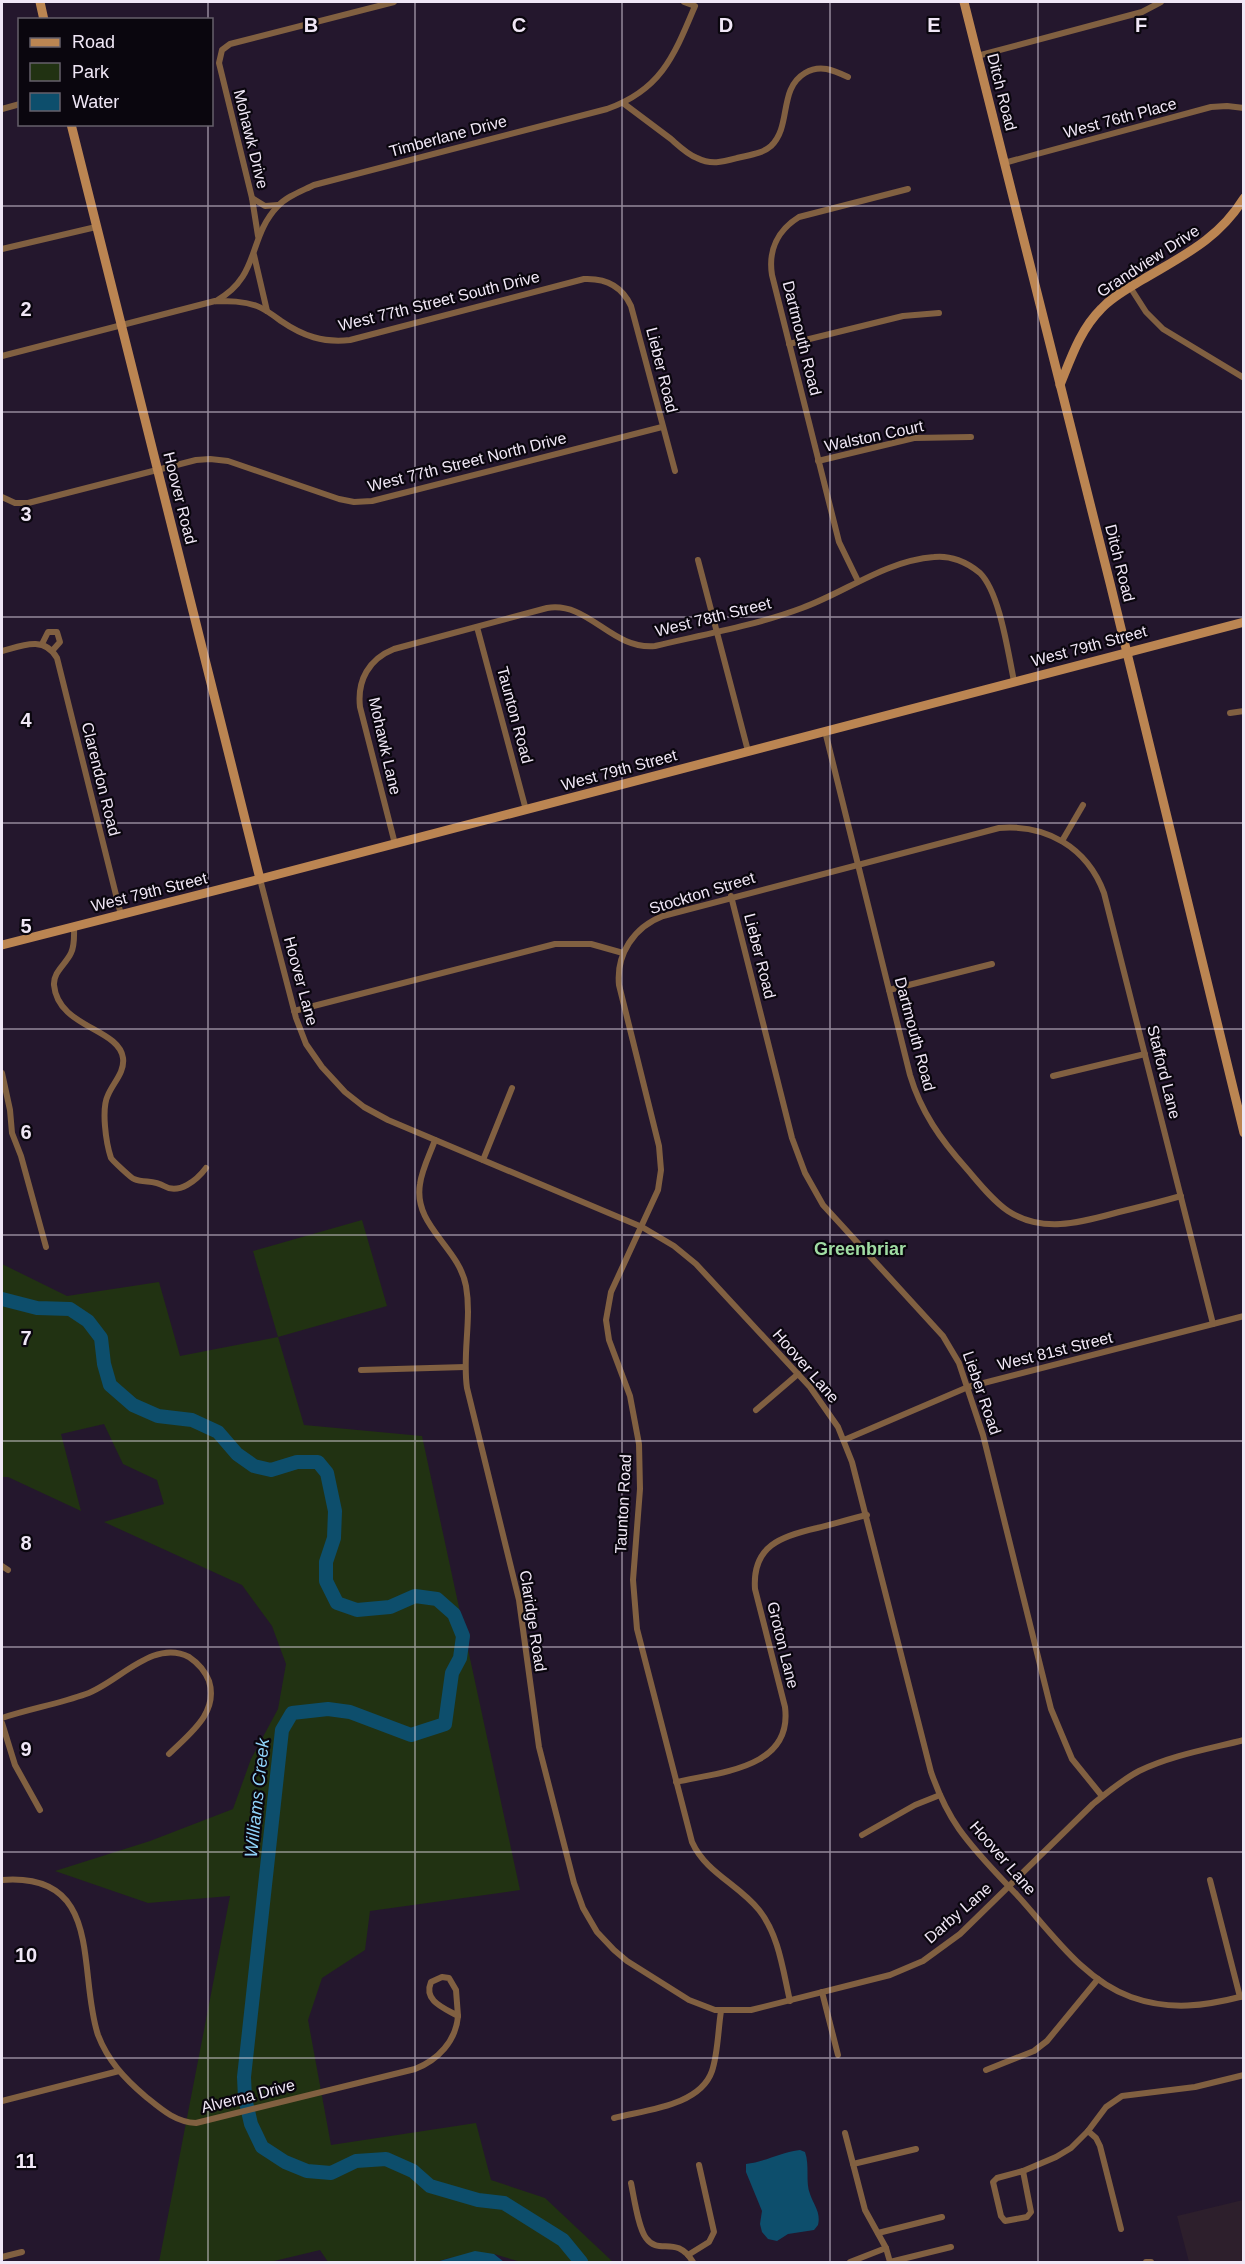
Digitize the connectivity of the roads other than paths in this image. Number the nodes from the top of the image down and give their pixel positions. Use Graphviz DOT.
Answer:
graph roads {
  1 [pos="40,2"];
  2 [pos="394,2"];
  3 [pos="684,2"];
  4 [pos="964,2"];
  5 [pos="1160,3"];
  6 [pos="44,18"];
  7 [pos="977,56"];
  8 [pos="848,77"];
  9 [pos="623,104"];
  10 [pos="18,105"];
  11 [pos="1244,108"];
  12 [pos="2,109"];
  13 [pos="71,126"];
  14 [pos="1004,163"];
  15 [pos="908,189"];
  16 [pos="252,198"];
  17 [pos="1244,198"];
  18 [pos="278,205"];
  19 [pos="96,227"];
  20 [pos="258,236"];
  21 [pos="2,249"];
  22 [pos="254,254"];
  23 [pos="610,283"];
  24 [pos="1130,287"];
  25 [pos="215,301"];
  26 [pos="267,311"];
  27 [pos="939,313"];
  28 [pos="121,327"];
  29 [pos="789,344"];
  30 [pos="2,356"];
  31 [pos="1244,378"];
  32 [pos="1060,385"];
  33 [pos="662,427"];
  34 [pos="971,437"];
  35 [pos="818,461"];
  36 [pos="157,470"];
  37 [pos="675,471"];
  38 [pos="2,497"];
  39 [pos="698,560"];
  40 [pos="858,581"];
  41 [pos="1244,622"];
  42 [pos="477,627"];
  43 [pos="717,631"];
  44 [pos="47,647"];
  45 [pos="2,651"];
  46 [pos="1127,652"];
  47 [pos="377,658"];
  48 [pos="1014,681"];
  49 [pos="1244,711"];
  50 [pos="1230,713"];
  51 [pos="825,731"];
  52 [pos="748,751"];
  53 [pos="1083,805"];
  54 [pos="526,810"];
  55 [pos="1062,841"];
  56 [pos="395,844"];
  57 [pos="858,864"];
  58 [pos="261,879"];
  59 [pos="731,897"];
  60 [pos="121,915"];
  61 [pos="74,927"];
  62 [pos="2,945"];
  63 [pos="623,954"];
  64 [pos="992,964"];
  65 [pos="889,990"];
  66 [pos="294,1011"];
  67 [pos="1145,1054"];
  68 [pos="2,1073"];
  69 [pos="1053,1076"];
  70 [pos="512,1088"];
  71 [pos="1244,1133"];
  72 [pos="435,1140"];
  73 [pos="483,1160"];
  74 [pos="206,1168"];
  75 [pos="1181,1196"];
  76 [pos="642,1227"];
  77 [pos="46,1247"];
  78 [pos="1244,1316"];
  79 [pos="1214,1324"];
  80 [pos="465,1367"];
  81 [pos="361,1370"];
  82 [pos="798,1374"];
  83 [pos="968,1388"];
  84 [pos="756,1410"];
  85 [pos="844,1440"];
  86 [pos="867,1515"];
  87 [pos="2,1566"];
  88 [pos="8,1570"];
  89 [pos="2,1718"];
  90 [pos="2,1724"];
  91 [pos="1244,1740"];
  92 [pos="170,1754"];
  93 [pos="675,1782"];
  94 [pos="940,1795"];
  95 [pos="1102,1796"];
  96 [pos="40,1810"];
  97 [pos="862,1835"];
  98 [pos="2,1880"];
  99 [pos="1210,1880"];
  100 [pos="1009,1887"];
  101 [pos="1098,1979"];
  102 [pos="822,1992"];
  103 [pos="1242,1997"];
  104 [pos="790,2001"];
  105 [pos="721,2011"];
  106 [pos="458,2016"];
  107 [pos="838,2055"];
  108 [pos="986,2070"];
  109 [pos="118,2071"];
  110 [pos="1244,2075"];
  111 [pos="2,2101"];
  112 [pos="614,2118"];
  113 [pos="1088,2131"];
  114 [pos="845,2133"];
  115 [pos="916,2149"];
  116 [pos="853,2164"];
  117 [pos="699,2165"];
  118 [pos="1023,2171"];
  119 [pos="631,2183"];
  120 [pos="942,2217"];
  121 [pos="1121,2229"];
  122 [pos="878,2233"];
  123 [pos="951,2247"];
  124 [pos="886,2248"];
  125 [pos="22,2252"];
  126 [pos="688,2254"];
  127 [pos="2,2257"];
  128 [pos="693,2262"];
  129 [pos="850,2262"];
  130 [pos="890,2262"];
  1 -- 6 [label="main road"];
  2 -- 16 [label="street, Mohawk Drive"];
  3 -- 9 [label="street, Timberlane Drive"];
  4 -- 7 [label="main road, Ditch Road"];
  5 -- 7 [label="street"];
  7 -- 14 [label="main road, Ditch Road"];
  8 -- 9 [label="street"];
  9 -- 18 [label="street, Timberlane Drive"];
  10 -- 12 [label="street"];
  11 -- 14 [label="street, West 76th Place"];
  13 -- 19 [label="main road, Hoover Road"];
  14 -- 32 [label="main road, Ditch Road"];
  15 -- 29 [label="street, Dartmouth Road"];
  16 -- 18 [label="street"];
  16 -- 20 [label="street, Mohawk Drive"];
  17 -- 24 [label="main road, Grandview Drive"];
  18 -- 20 [label="street, Timberlane Drive"];
  19 -- 21 [label="street"];
  19 -- 28 [label="main road, Hoover Road"];
  20 -- 22 [label="street, Timberlane Drive"];
  22 -- 25 [label="street, Timberlane Drive"];
  22 -- 26 [label="street"];
  23 -- 26 [label="street, West 77th Street South Drive"];
  23 -- 33 [label="street, Lieber Road"];
  24 -- 31 [label="street"];
  24 -- 32 [label="main road, Grandview Drive"];
  25 -- 26 [label="street, West 77th Street South Drive"];
  25 -- 28 [label="street, West 77th Street South Drive"];
  27 -- 29 [label="street"];
  28 -- 30 [label="street, West 77th Street South Drive"];
  28 -- 36 [label="main road, Hoover Road"];
  29 -- 35 [label="street, Dartmouth Road"];
  32 -- 46 [label="main road, Ditch Road"];
  33 -- 36 [label="street, West 77th Street North Drive"];
  33 -- 37 [label="street, Lieber Road"];
  34 -- 35 [label="street, Walston Court"];
  35 -- 40 [label="street, Dartmouth Road"];
  36 -- 38 [label="street, West 77th Street North Drive"];
  36 -- 58 [label="main road, Hoover Road"];
  39 -- 43 [label="street"];
  40 -- 43 [label="street, West 78th Street"];
  40 -- 48 [label="street, West 78th Street"];
  41 -- 46 [label="main road, West 79th Street"];
  42 -- 43 [label="street, West 78th Street"];
  42 -- 47 [label="street, West 78th Street"];
  42 -- 54 [label="street, Taunton Road"];
  43 -- 52 [label="street"];
  44 -- 44 [label="street"];
  44 -- 45 [label="street"];
  44 -- 60 [label="street, Clarendon Road"];
  46 -- 48 [label="main road, West 79th Street"];
  46 -- 71 [label="main road, Ditch Road"];
  47 -- 56 [label="street, Mohawk Lane"];
  48 -- 51 [label="main road, West 79th Street"];
  49 -- 50 [label="street"];
  51 -- 52 [label="main road, West 79th Street"];
  51 -- 57 [label="street, Dartmouth Road"];
  52 -- 54 [label="main road, West 79th Street"];
  53 -- 55 [label="street"];
  54 -- 56 [label="main road, West 79th Street"];
  55 -- 57 [label="street, Stockton Street"];
  55 -- 67 [label="street, Stafford Lane"];
  56 -- 58 [label="main road, West 79th Street"];
  57 -- 59 [label="street, Stockton Street"];
  57 -- 65 [label="street, Dartmouth Road"];
  58 -- 60 [label="main road, West 79th Street"];
  58 -- 66 [label="street, Hoover Lane"];
  59 -- 63 [label="street, Stockton Street"];
  59 -- 83 [label="street, Lieber Road"];
  60 -- 61 [label="main road, West 79th Street"];
  61 -- 62 [label="main road, West 79th Street"];
  61 -- 74 [label="street"];
  63 -- 66 [label="street"];
  63 -- 76 [label="street, Taunton Road"];
  64 -- 65 [label="street"];
  65 -- 75 [label="street, Dartmouth Road"];
  66 -- 72 [label="street, Hoover Lane"];
  67 -- 69 [label="street"];
  67 -- 75 [label="street, Stafford Lane"];
  68 -- 77 [label="street"];
  70 -- 73 [label="street"];
  72 -- 73 [label="street, Hoover Lane"];
  72 -- 80 [label="street, Claridge Road"];
  73 -- 76 [label="street, Hoover Lane"];
  75 -- 79 [label="street, Stafford Lane"];
  76 -- 82 [label="street, Hoover Lane"];
  76 -- 93 [label="street, Taunton Road"];
  78 -- 79 [label="street, West 81st Street"];
  79 -- 83 [label="street, West 81st Street"];
  80 -- 81 [label="street"];
  80 -- 105 [label="street, Claridge Road"];
  82 -- 84 [label="street"];
  82 -- 85 [label="street, Hoover Lane"];
  83 -- 85 [label="street, West 81st Street"];
  83 -- 95 [label="street, Lieber Road"];
  85 -- 86 [label="street, Hoover Lane"];
  86 -- 93 [label="street, Groton Lane"];
  86 -- 94 [label="street, Hoover Lane"];
  87 -- 88 [label="street"];
  89 -- 92 [label="street"];
  90 -- 96 [label="street"];
  91 -- 95 [label="street, Darby Lane"];
  93 -- 104 [label="street, Taunton Road"];
  94 -- 97 [label="street"];
  94 -- 100 [label="street, Hoover Lane"];
  95 -- 100 [label="street, Darby Lane"];
  98 -- 109 [label="street, Alverna Drive"];
  99 -- 103 [label="street"];
  100 -- 101 [label="street, Hoover Lane"];
  100 -- 102 [label="street, Darby Lane"];
  101 -- 103 [label="street, Hoover Lane"];
  101 -- 108 [label="street"];
  102 -- 104 [label="street, Darby Lane"];
  102 -- 107 [label="street"];
  104 -- 105 [label="street, Darby Lane"];
  105 -- 112 [label="street"];
  106 -- 106 [label="street, Alverna Drive"];
  106 -- 109 [label="street, Alverna Drive"];
  109 -- 111 [label="street"];
  110 -- 113 [label="street"];
  113 -- 118 [label="street"];
  113 -- 121 [label="street"];
  114 -- 116 [label="street"];
  115 -- 116 [label="street"];
  116 -- 122 [label="street"];
  117 -- 126 [label="street"];
  118 -- 118 [label="street"];
  119 -- 126 [label="street"];
  120 -- 122 [label="street"];
  122 -- 124 [label="street"];
  123 -- 130 [label="street"];
  124 -- 129 [label="street"];
  124 -- 130 [label="street"];
  125 -- 127 [label="street"];
  126 -- 128 [label="street"];
}
